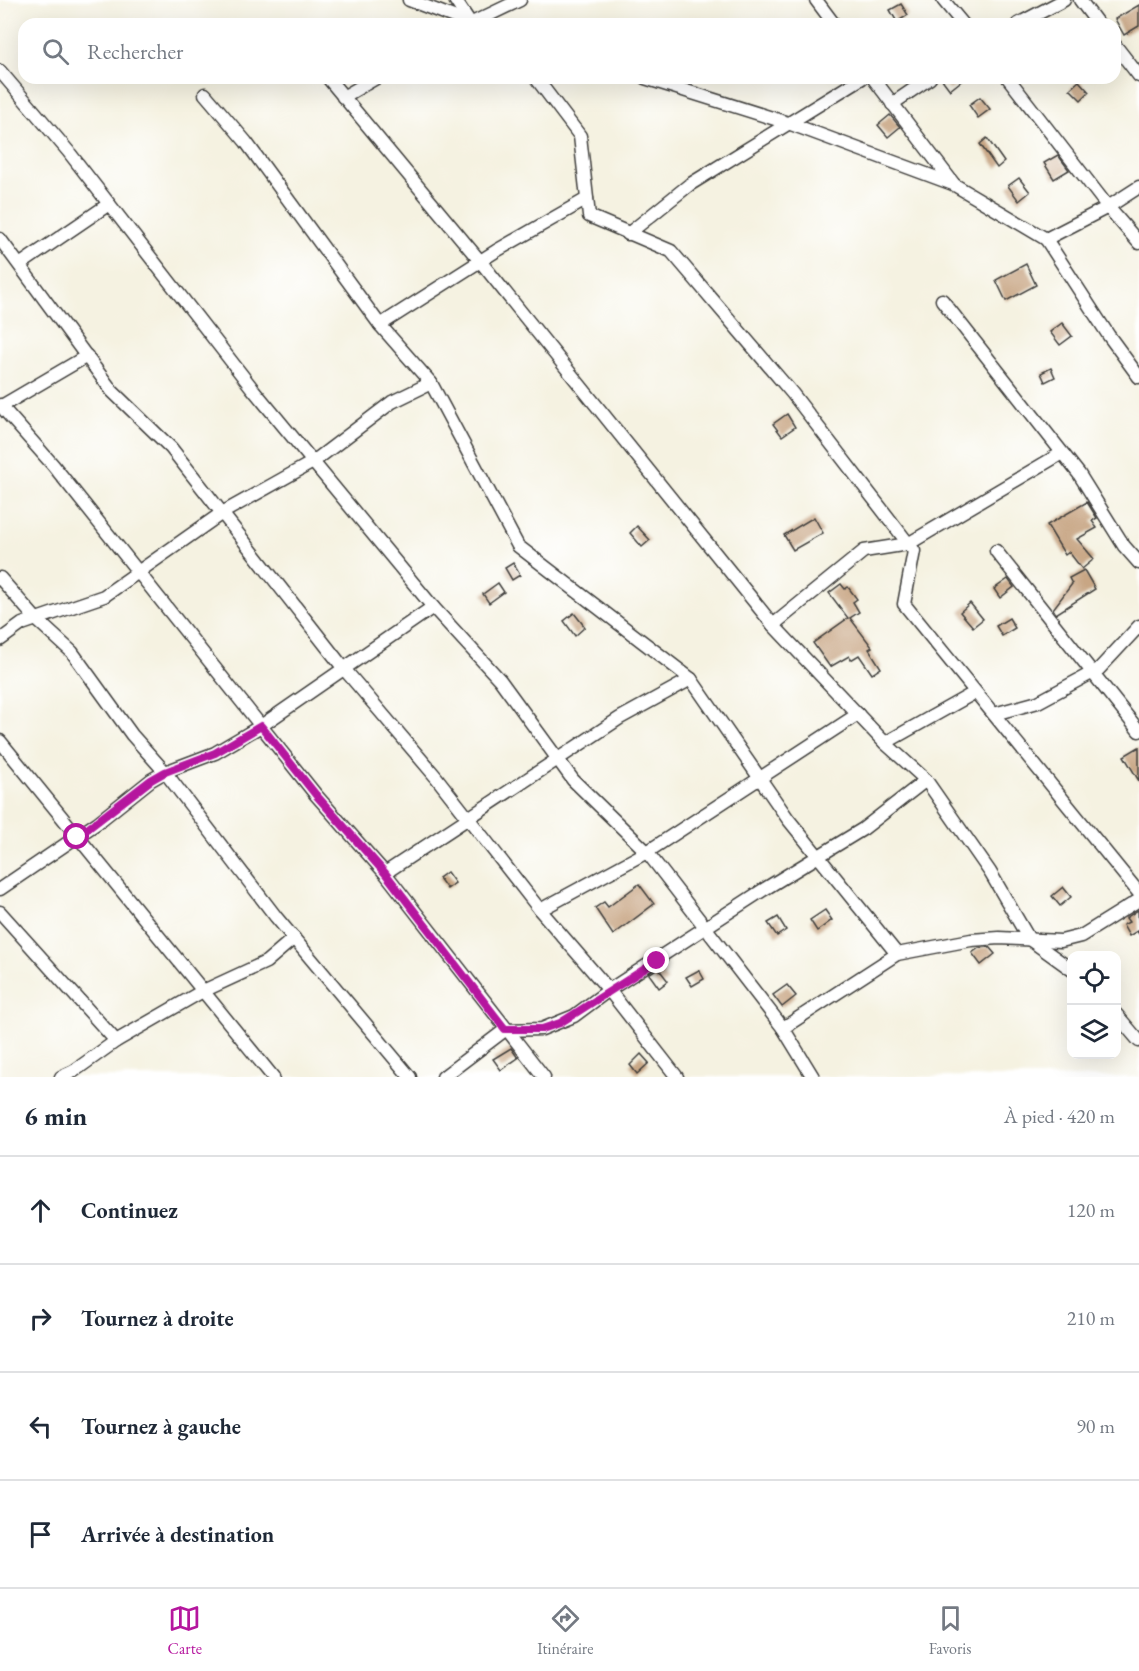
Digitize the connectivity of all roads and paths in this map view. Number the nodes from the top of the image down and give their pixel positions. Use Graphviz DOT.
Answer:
graph roads {
  1 [pos="410,0"];
  2 [pos="455,0"];
  3 [pos="520,0"];
  4 [pos="816,0"];
  5 [pos="943,0"];
  6 [pos="1064,0"];
  7 [pos="1080,0"];
  8 [pos="456,18"];
  9 [pos="467,18"];
  10 [pos="483,18"];
  11 [pos="830,18"];
  12 [pos="958,18"];
  13 [pos="1030,18"];
  14 [pos="1094,18"];
  15 [pos="1121,53"];
  16 [pos="0,71"];
  17 [pos="1139,76"];
  18 [pos="333,84"];
  19 [pos="366,84"];
  20 [pos="541,84"];
  21 [pos="664,84"];
  22 [pos="853,84"];
  23 [pos="877,84"];
  24 [pos="921,84"];
  25 [pos="1013,84"];
  26 [pos="205,94"];
  27 [pos="343,97"];
  28 [pos="892,104"];
  29 [pos="791,124"];
  30 [pos="953,184"];
  31 [pos="1139,187"];
  32 [pos="587,199"];
  33 [pos="109,204"];
  34 [pos="1108,207"];
  35 [pos="628,234"];
  36 [pos="0,239"];
  37 [pos="1046,239"];
  38 [pos="1139,243"];
  39 [pos="480,261"];
  40 [pos="21,264"];
  41 [pos="942,300"];
  42 [pos="380,325"];
  43 [pos="87,356"];
  44 [pos="1139,376"];
  45 [pos="431,382"];
  46 [pos="0,406"];
  47 [pos="1062,453"];
  48 [pos="313,462"];
  49 [pos="222,513"];
  50 [pos="908,544"];
  51 [pos="996,551"];
  52 [pos="1139,563"];
  53 [pos="138,571"];
  54 [pos="0,578"];
  55 [pos="433,607"];
  56 [pos="36,619"];
  57 [pos="772,624"];
  58 [pos="1139,626"];
  59 [pos="0,640"];
  60 [pos="345,670"];
  61 [pos="1091,673"];
  62 [pos="691,679"];
  63 [pos="974,693"];
  64 [pos="858,714"];
  65 [pos="994,714"];
  66 [pos="261,726"];
  67 [pos="1139,731"];
  68 [pos="0,741"];
  69 [pos="885,743"];
  70 [pos="559,759"];
  71 [pos="165,772"];
  72 [pos="759,778"];
  73 [pos="926,780"];
  74 [pos="468,819"];
  75 [pos="77,837"];
  76 [pos="647,852"];
  77 [pos="818,857"];
  78 [pos="385,873"];
  79 [pos="0,889"];
  80 [pos="1139,893"];
  81 [pos="1139,900"];
  82 [pos="540,910"];
  83 [pos="0,912"];
  84 [pos="706,929"];
  85 [pos="294,939"];
  86 [pos="1029,939"];
  87 [pos="897,954"];
  88 [pos="1067,967"];
  89 [pos="609,990"];
  90 [pos="201,992"];
  91 [pos="1121,1020"];
  92 [pos="783,1028"];
  93 [pos="505,1029"];
  94 [pos="116,1041"];
  95 [pos="1139,1041"];
  96 [pos="62,1077"];
  97 [pos="273,1077"];
  98 [pos="410,1077"];
  99 [pos="443,1077"];
  100 [pos="544,1077"];
  101 [pos="677,1077"];
  102 [pos="813,1077"];
  1 -- 8 [label="street"];
  2 -- 9 [label="street"];
  3 -- 10 [label="street"];
  4 -- 11 [label="street"];
  5 -- 12 [label="street"];
  6 -- 13 [label="street"];
  7 -- 14 [label="street"];
  15 -- 17 [label="street"];
  16 -- 33 [label="street"];
  18 -- 27 [label="street"];
  19 -- 27 [label="street"];
  20 -- 32 [label="street"];
  21 -- 29 [label="street"];
  22 -- 29 [label="street"];
  23 -- 28 [label="street"];
  24 -- 28 [label="street"];
  25 -- 34 [label="street"];
  26 -- 42 [label="street"];
  27 -- 39 [label="street"];
  28 -- 30 [label="street"];
  29 -- 30 [label="street"];
  29 -- 35 [label="street"];
  30 -- 37 [label="street"];
  31 -- 34 [label="street"];
  32 -- 35 [label="street"];
  32 -- 39 [label="street"];
  33 -- 40 [label="street"];
  33 -- 48 [label="street"];
  34 -- 37 [label="street"];
  34 -- 38 [label="street"];
  35 -- 50 [label="street"];
  36 -- 40 [label="street"];
  37 -- 44 [label="street"];
  39 -- 42 [label="street"];
  39 -- 57 [label="street"];
  40 -- 43 [label="street"];
  41 -- 47 [label="street"];
  42 -- 45 [label="street"];
  43 -- 46 [label="street"];
  43 -- 49 [label="street"];
  45 -- 48 [label="street"];
  45 -- 62 [label="street"];
  46 -- 53 [label="street"];
  47 -- 50 [label="street"];
  47 -- 52 [label="street"];
  48 -- 49 [label="street"];
  48 -- 55 [label="street"];
  49 -- 53 [label="street"];
  49 -- 60 [label="street"];
  50 -- 57 [label="street"];
  50 -- 63 [label="street"];
  51 -- 61 [label="street"];
  53 -- 56 [label="street"];
  53 -- 66 [label="street"];
  54 -- 56 [label="street"];
  55 -- 60 [label="street"];
  55 -- 70 [label="street"];
  56 -- 59 [label="street"];
  56 -- 71 [label="street"];
  57 -- 64 [label="street"];
  58 -- 61 [label="street"];
  60 -- 66 [label="street"];
  60 -- 74 [label="street"];
  61 -- 65 [label="street"];
  61 -- 67 [label="street"];
  62 -- 70 [label="street"];
  62 -- 72 [label="street"];
  63 -- 65 [label="street"];
  63 -- 69 [label="street"];
  64 -- 69 [label="street"];
  64 -- 72 [label="street"];
  65 -- 80 [label="street"];
  66 -- 71 [label="street"];
  66 -- 78 [label="street"];
  68 -- 75 [label="street"];
  69 -- 73 [label="street"];
  70 -- 74 [label="street"];
  70 -- 76 [label="street"];
  71 -- 75 [label="street"];
  71 -- 85 [label="street"];
  72 -- 76 [label="street"];
  72 -- 77 [label="street"];
  73 -- 77 [label="street"];
  73 -- 86 [label="street"];
  74 -- 78 [label="street"];
  74 -- 82 [label="street"];
  75 -- 79 [label="street"];
  75 -- 90 [label="street"];
  76 -- 82 [label="street"];
  76 -- 84 [label="street"];
  77 -- 84 [label="street"];
  77 -- 87 [label="street"];
  78 -- 93 [label="street"];
  81 -- 86 [label="street"];
  82 -- 89 [label="street"];
  83 -- 94 [label="street"];
  84 -- 89 [label="street"];
  84 -- 92 [label="street"];
  85 -- 90 [label="street"];
  85 -- 98 [label="street"];
  86 -- 87 [label="street"];
  86 -- 88 [label="street"];
  87 -- 92 [label="street"];
  89 -- 93 [label="street"];
  89 -- 101 [label="street"];
  90 -- 94 [label="street"];
  90 -- 97 [label="street"];
  91 -- 95 [label="street"];
  92 -- 102 [label="street"];
  93 -- 99 [label="street"];
  93 -- 100 [label="street"];
  94 -- 96 [label="street"];
}
